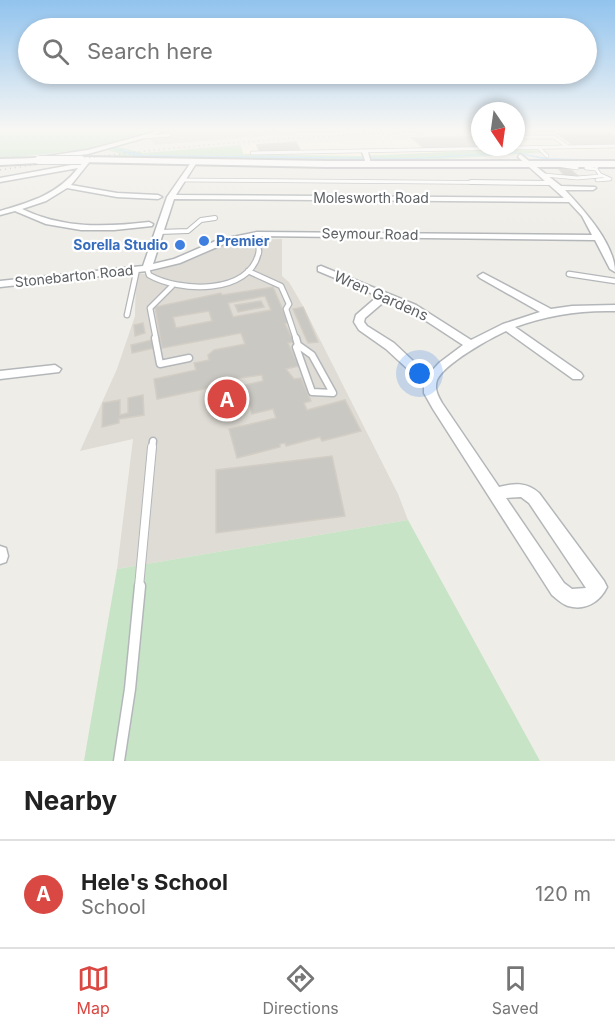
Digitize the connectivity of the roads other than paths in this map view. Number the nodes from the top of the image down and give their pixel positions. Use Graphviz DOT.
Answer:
graph roads {
  1 [pos="72,165"];
  2 [pos="82,165"];
  3 [pos="192,165"];
  4 [pos="533,165"];
  5 [pos="558,165"];
  6 [pos="566,165"];
  7 [pos="610,165"];
  8 [pos="597,166"];
  9 [pos="577,168"];
  10 [pos="586,168"];
  11 [pos="544,176"];
  12 [pos="601,176"];
  13 [pos="578,178"];
  14 [pos="0,180"];
  15 [pos="181,180"];
  16 [pos="556,185"];
  17 [pos="66,186"];
  18 [pos="593,188"];
  19 [pos="158,197"];
  20 [pos="171,197"];
  21 [pos="572,200"];
  22 [pos="16,209"];
  23 [pos="0,213"];
  24 [pos="215,218"];
  25 [pos="148,224"];
  26 [pos="159,232"];
  27 [pos="257,234"];
  28 [pos="599,238"];
  29 [pos="612,259"];
  30 [pos="615,268"];
  31 [pos="142,269"];
  32 [pos="321,269"];
  33 [pos="248,271"];
  34 [pos="569,274"];
  35 [pos="483,276"];
  36 [pos="615,281"];
  37 [pos="0,284"];
  38 [pos="172,286"];
  39 [pos="384,295"];
  40 [pos="615,308"];
  41 [pos="550,313"];
  42 [pos="127,315"];
  43 [pos="507,326"];
  44 [pos="298,345"];
  45 [pos="470,345"];
  46 [pos="189,358"];
  47 [pos="55,369"];
  48 [pos="0,375"];
  49 [pos="577,376"];
  50 [pos="430,383"];
  51 [pos="153,441"];
  52 [pos="495,494"];
  53 [pos="119,761"];
  1 -- 14 [label="street"];
  2 -- 17 [label="street"];
  3 -- 15 [label="street"];
  4 -- 11 [label="street"];
  5 -- 9 [label="lane"];
  6 -- 8 [label="main road"];
  7 -- 8 [label="main road"];
  8 -- 10 [label="lane"];
  8 -- 12 [label="lane"];
  11 -- 13 [label="lane"];
  11 -- 16 [label="street"];
  12 -- 13 [label="lane"];
  12 -- 13 [label="lane"];
  15 -- 16 [label="lane"];
  15 -- 20 [label="street"];
  16 -- 18 [label="street"];
  16 -- 21 [label="street"];
  17 -- 19 [label="street"];
  17 -- 22 [label="street"];
  20 -- 21 [label="street, Molesworth Road"];
  20 -- 26 [label="street"];
  21 -- 28 [label="street"];
  22 -- 23 [label="street"];
  22 -- 25 [label="street"];
  24 -- 26 [label="lane"];
  26 -- 31 [label="street"];
  27 -- 28 [label="street, Seymour Road"];
  27 -- 31 [label="street, Seymour Road"];
  27 -- 33 [label="lane"];
  28 -- 29 [label="street"];
  29 -- 30 [label="street"];
  31 -- 37 [label="street, Stonebarton Road"];
  31 -- 38 [label="lane"];
  31 -- 42 [label="lane"];
  32 -- 39 [label="street, Wren Gardens"];
  33 -- 38 [label="lane"];
  33 -- 44 [label="lane"];
  34 -- 36 [label="lane"];
  35 -- 41 [label="street"];
  38 -- 46 [label="lane"];
  39 -- 45 [label="street, Wren Gardens"];
  39 -- 50 [label="street"];
  40 -- 41 [label="street"];
  41 -- 43 [label="street"];
  43 -- 45 [label="street"];
  43 -- 49 [label="street"];
  44 -- 44 [label="lane"];
  45 -- 50 [label="street"];
  47 -- 48 [label="street"];
  50 -- 52 [label="street"];
  51 -- 53 [label="lane"];
  52 -- 52 [label="street"];
}
